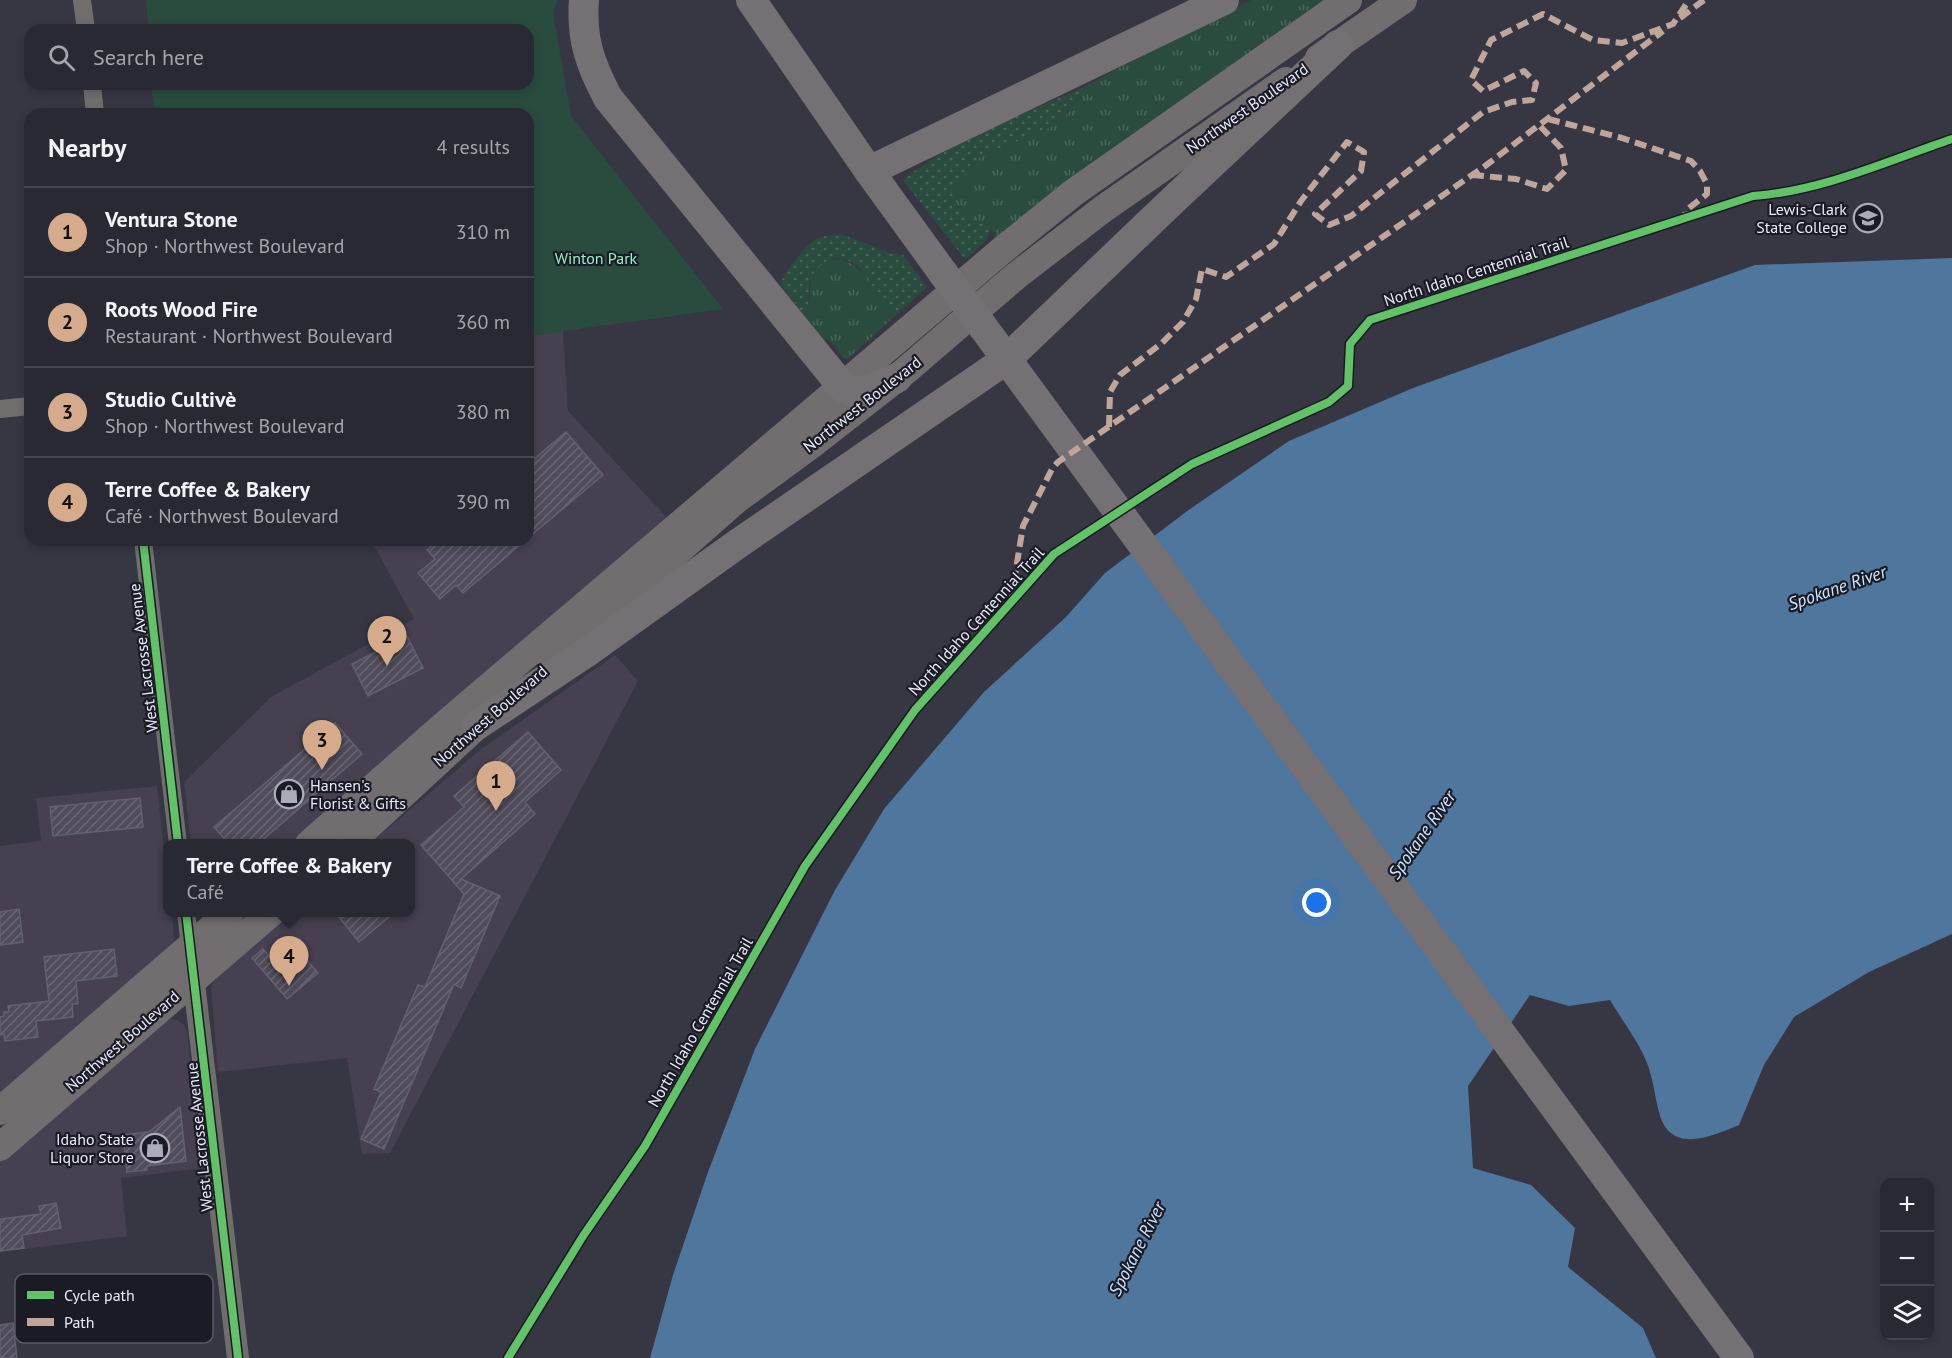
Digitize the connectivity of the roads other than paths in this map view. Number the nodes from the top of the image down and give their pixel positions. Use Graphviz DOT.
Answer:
graph roads {
  1 [pos="82,0"];
  2 [pos="584,0"];
  3 [pos="751,0"];
  4 [pos="1224,0"];
  5 [pos="1348,0"];
  6 [pos="1403,0"];
  7 [pos="85,24"];
  8 [pos="1338,45"];
  9 [pos="93,90"];
  10 [pos="94,108"];
  11 [pos="869,171"];
  12 [pos="1007,359"];
  13 [pos="897,378"];
  14 [pos="842,386"];
  15 [pos="24,407"];
  16 [pos="0,409"];
  17 [pos="144,546"];
  18 [pos="477,725"];
  19 [pos="178,839"];
  20 [pos="314,839"];
  21 [pos="353,839"];
  22 [pos="187,917"];
  23 [pos="224,917"];
  24 [pos="266,917"];
  25 [pos="190,947"];
  26 [pos="194,979"];
  27 [pos="0,1111"];
  28 [pos="0,1147"];
  29 [pos="238,1358"];
  30 [pos="1739,1358"];
  1 -- 7 [label="street"];
  2 -- 14 [label="highway"];
  3 -- 11 [label="highway"];
  4 -- 11 [label="highway"];
  5 -- 14 [label="main road, Northwest Boulevard"];
  6 -- 8 [label="main road, Northwest Boulevard"];
  8 -- 12 [label="highway"];
  8 -- 13 [label="main road, Northwest Boulevard"];
  9 -- 10 [label="street"];
  11 -- 12 [label="highway, bridge"];
  12 -- 18 [label="highway"];
  12 -- 30 [label="highway"];
  13 -- 14 [label="highway"];
  13 -- 18 [label="main road, Northwest Boulevard"];
  14 -- 20 [label="main road, Northwest Boulevard"];
  15 -- 16 [label="street"];
  17 -- 19 [label="street, West Lacrosse Avenue"];
  18 -- 21 [label="main road, Northwest Boulevard"];
  22 -- 25 [label="street, West Lacrosse Avenue"];
  23 -- 25 [label="main road, Northwest Boulevard"];
  24 -- 26 [label="main road, Northwest Boulevard"];
  25 -- 26 [label="street, West Lacrosse Avenue"];
  25 -- 27 [label="main road, Northwest Boulevard"];
  26 -- 28 [label="main road, Northwest Boulevard"];
  26 -- 29 [label="street, West Lacrosse Avenue"];
}
